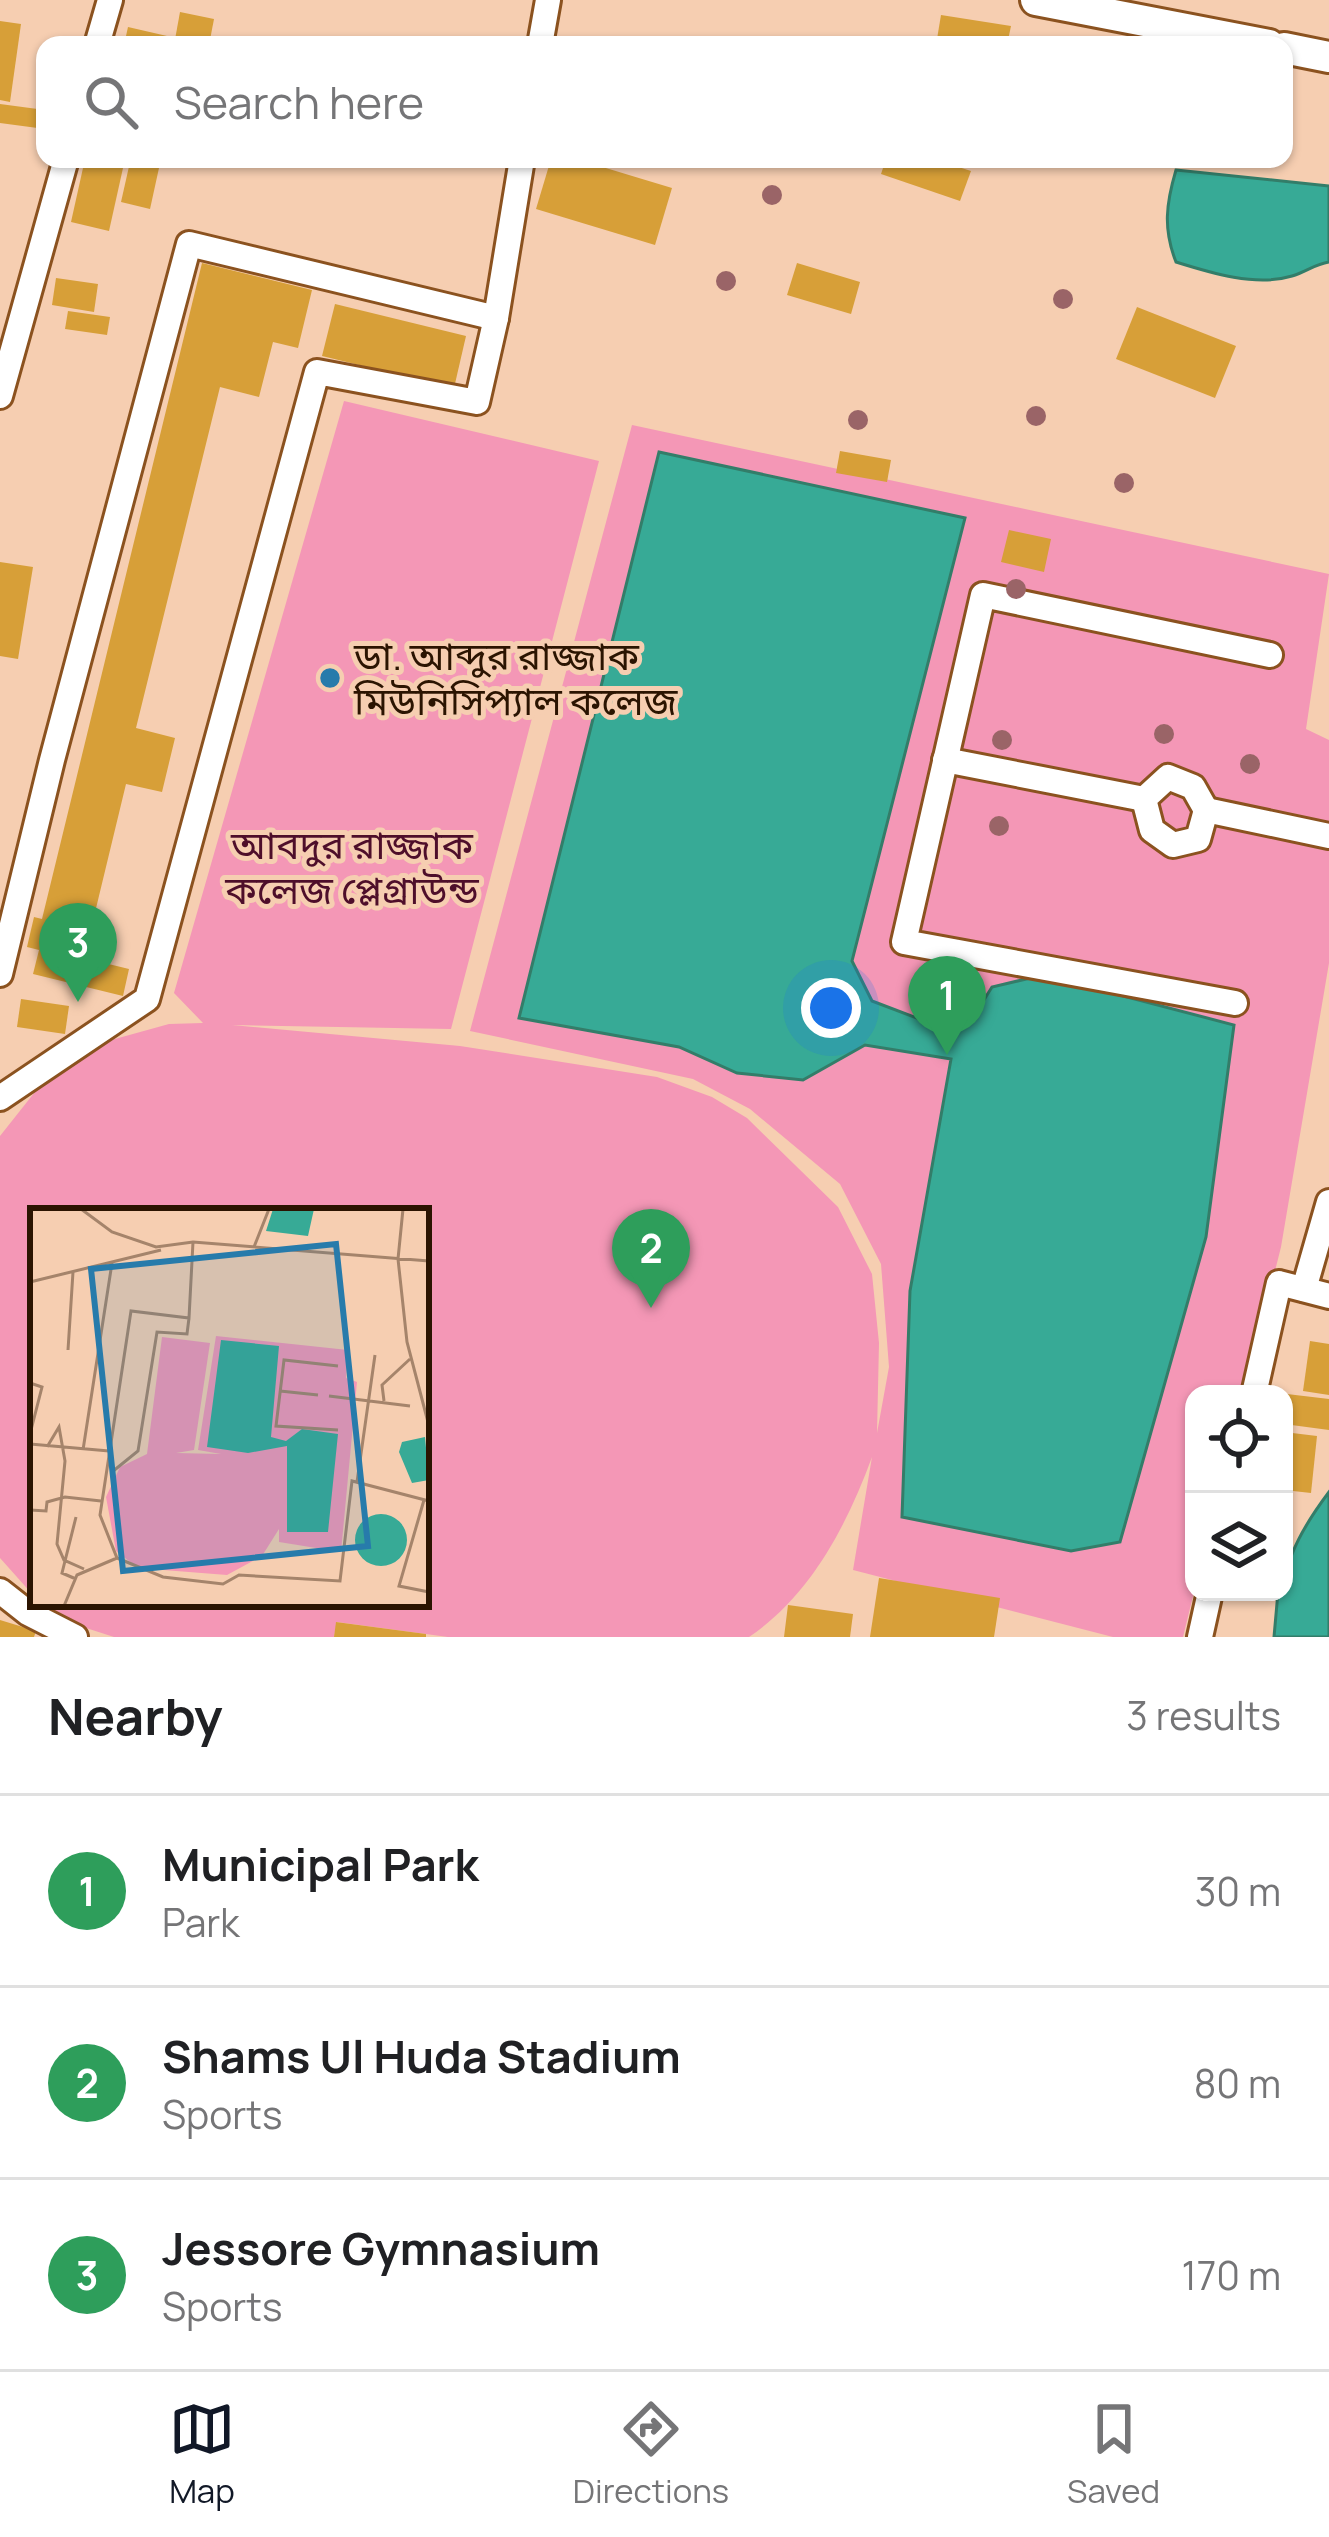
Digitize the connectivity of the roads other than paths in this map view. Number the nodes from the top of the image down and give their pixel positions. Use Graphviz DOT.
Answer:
graph roads {
  1 [pos="110,0"];
  2 [pos="548,0"];
  3 [pos="1036,0"];
  4 [pos="100,36"];
  5 [pos="542,36"];
  6 [pos="1222,36"];
  7 [pos="1293,50"];
  8 [pos="1329,57"];
  9 [pos="63,168"];
  10 [pos="521,168"];
  11 [pos="496,318"];
  12 [pos="0,396"];
  13 [pos="1270,655"];
  14 [pos="946,760"];
  15 [pos="1144,799"];
  16 [pos="1206,811"];
  17 [pos="1329,836"];
  18 [pos="0,974"];
  19 [pos="1235,1003"];
  20 [pos="0,1098"];
  21 [pos="1329,1202"];
  22 [pos="1317,1293"];
  23 [pos="1256,1385"];
  24 [pos="0,1591"];
  25 [pos="1208,1601"];
  26 [pos="75,1637"];
  27 [pos="1201,1637"];
  1 -- 4 [label="street"];
  2 -- 5 [label="street"];
  3 -- 6 [label="street"];
  7 -- 8 [label="street"];
  9 -- 12 [label="street"];
  10 -- 11 [label="street"];
  11 -- 18 [label="street"];
  11 -- 20 [label="street"];
  13 -- 14 [label="street"];
  14 -- 15 [label="street"];
  14 -- 19 [label="street"];
  15 -- 16 [label="street"];
  15 -- 16 [label="street"];
  16 -- 17 [label="street"];
  21 -- 22 [label="street"];
  22 -- 23 [label="street"];
  24 -- 26 [label="street"];
  25 -- 27 [label="street"];
}
